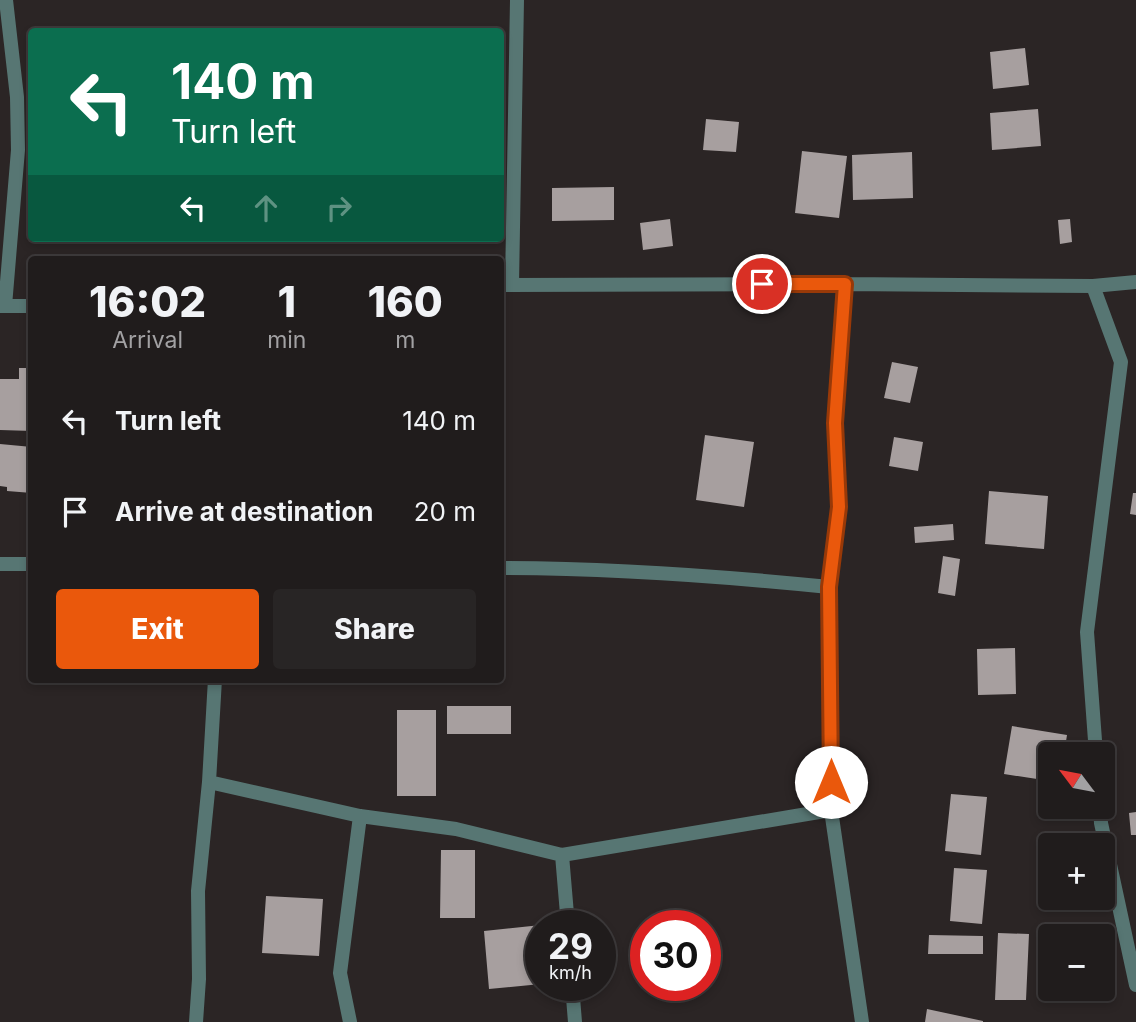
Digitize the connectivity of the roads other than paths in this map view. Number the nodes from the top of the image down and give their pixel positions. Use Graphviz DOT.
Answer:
graph roads {
  1 [pos="6,0"];
  2 [pos="517,0"];
  3 [pos="1136,282"];
  4 [pos="845,284"];
  5 [pos="506,285"];
  6 [pos="1093,286"];
  7 [pos="2,306"];
  8 [pos="28,306"];
  9 [pos="0,564"];
  10 [pos="28,564"];
  11 [pos="504,568"];
  12 [pos="829,587"];
  13 [pos="215,683"];
  14 [pos="1095,742"];
  15 [pos="209,782"];
  16 [pos="831,810"];
  17 [pos="360,816"];
  18 [pos="1102,819"];
  19 [pos="562,855"];
  20 [pos="567,910"];
  21 [pos="1136,985"];
  22 [pos="573,1001"];
  23 [pos="195,1022"];
  24 [pos="350,1022"];
  25 [pos="575,1022"];
  26 [pos="862,1022"];
  1 -- 7 [label="street"];
  2 -- 5 [label="street"];
  3 -- 6 [label="street"];
  4 -- 5 [label="street"];
  4 -- 6 [label="street"];
  4 -- 12 [label="street"];
  6 -- 14 [label="street"];
  7 -- 8 [label="street"];
  9 -- 10 [label="street"];
  11 -- 12 [label="street"];
  12 -- 16 [label="street"];
  13 -- 15 [label="street"];
  15 -- 17 [label="street"];
  15 -- 23 [label="street"];
  16 -- 19 [label="street"];
  16 -- 26 [label="street"];
  17 -- 19 [label="street"];
  17 -- 24 [label="street"];
  18 -- 21 [label="street"];
  19 -- 20 [label="street"];
  22 -- 25 [label="street"];
}
